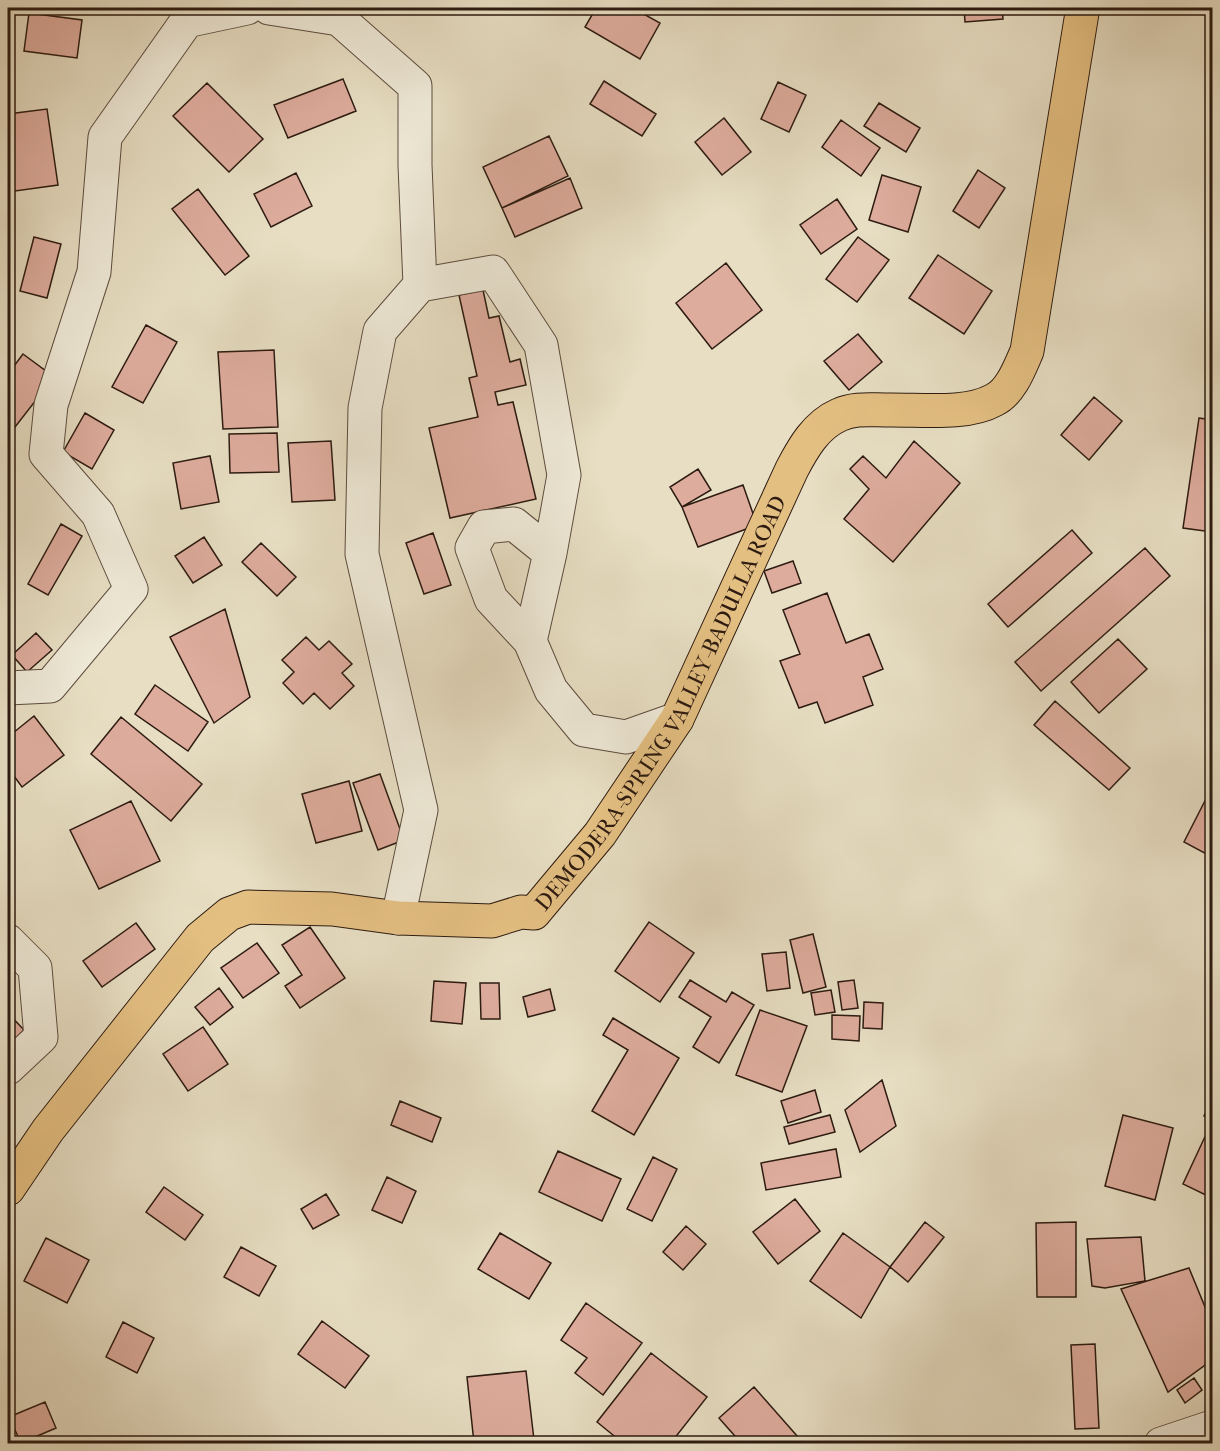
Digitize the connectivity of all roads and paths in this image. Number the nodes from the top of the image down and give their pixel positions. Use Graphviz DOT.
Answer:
graph roads {
  1 [pos="247,8"];
  2 [pos="270,8"];
  3 [pos="1080,8"];
  4 [pos="191,14"];
  5 [pos="420,285"];
  6 [pos="550,553"];
  7 [pos="530,641"];
  8 [pos="8,688"];
  9 [pos="677,718"];
  10 [pos="398,918"];
  11 [pos="8,941"];
  12 [pos="8,1068"];
  13 [pos="8,1190"];
  14 [pos="1212,1427"];
  15 [pos="1161,1443"];
  1 -- 4 [label="street"];
  2 -- 5 [label="street"];
  3 -- 9 [label="main road, DEMODERA-SPRING VALLEY-BADULLA ROAD"];
  4 -- 8 [label="street"];
  5 -- 6 [label="street"];
  5 -- 10 [label="street"];
  6 -- 7 [label="street"];
  6 -- 7 [label="street"];
  7 -- 9 [label="street"];
  9 -- 10 [label="main road, DEMODERA-SPRING VALLEY-BADULLA ROAD"];
  10 -- 13 [label="main road, DEMODERA-SPRING VALLEY-BADULLA ROAD"];
  11 -- 12 [label="street"];
  14 -- 15 [label="street"];
}
